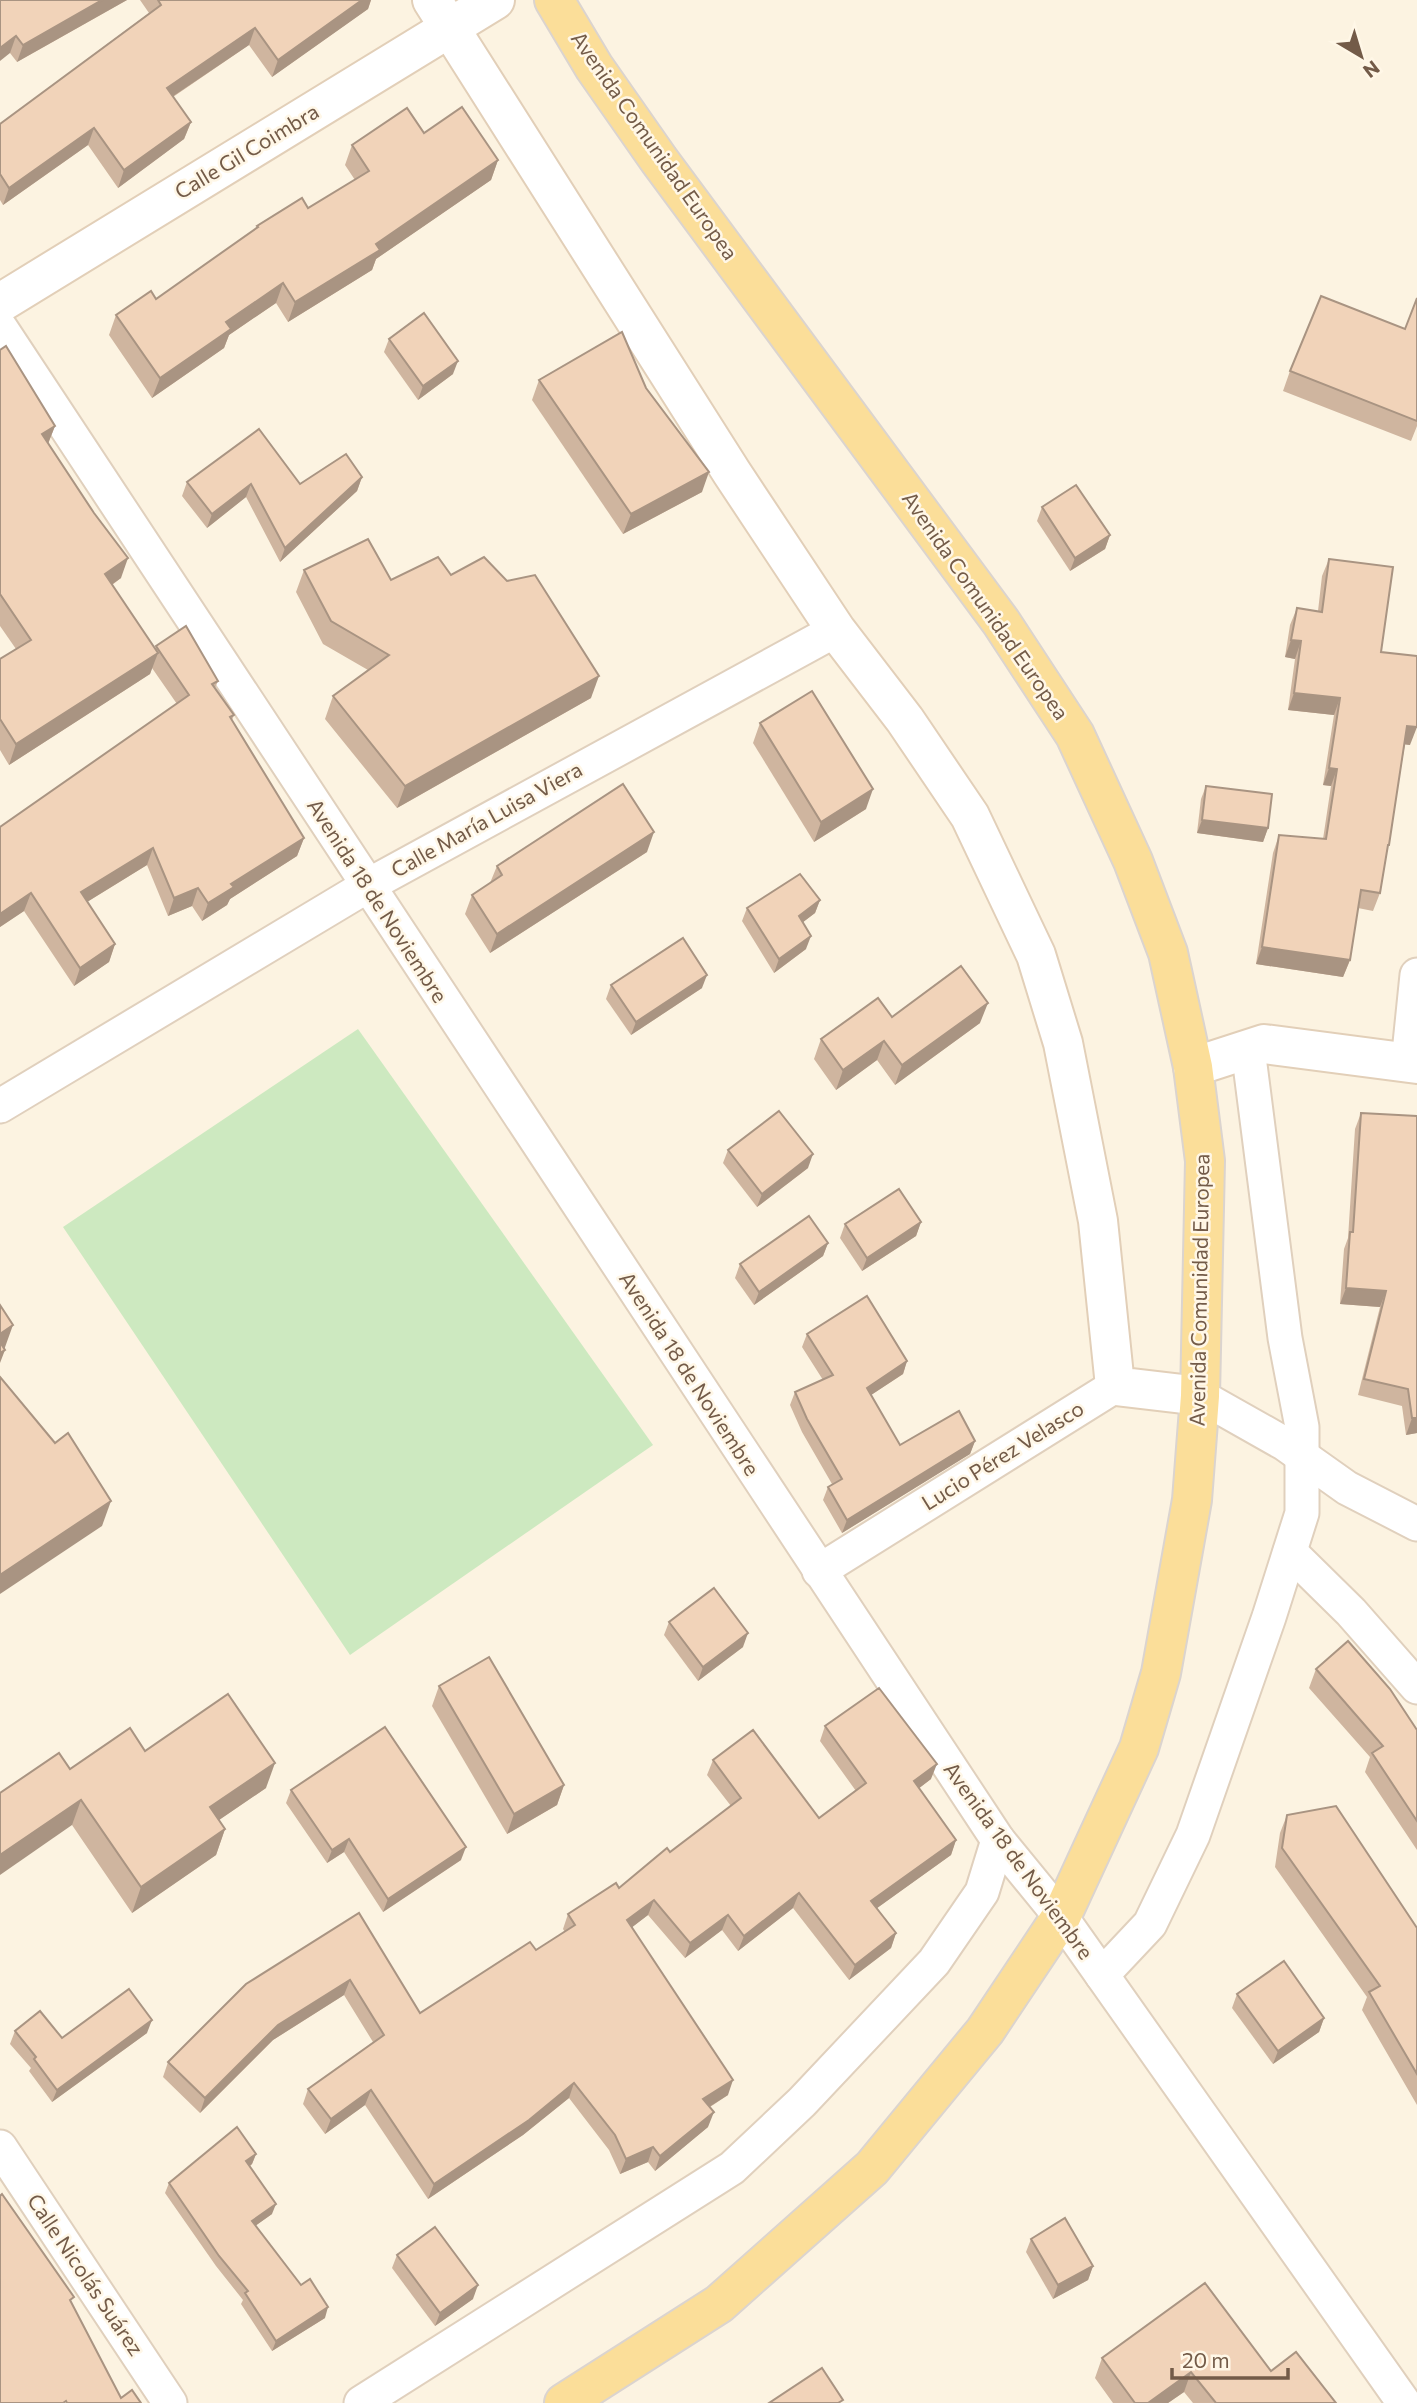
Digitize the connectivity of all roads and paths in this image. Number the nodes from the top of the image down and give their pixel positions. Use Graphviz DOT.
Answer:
graph roads {
  1 [pos="495,0"];
  2 [pos="554,0"];
  3 [pos="441,14"];
  4 [pos="0,303"];
  5 [pos="0,327"];
  6 [pos="836,629"];
  7 [pos="367,886"];
  8 [pos="1417,975"];
  9 [pos="1248,1049"];
  10 [pos="1412,1063"];
  11 [pos="1194,1067"];
  12 [pos="0,1106"];
  13 [pos="1115,1386"];
  14 [pos="1200,1396"];
  15 [pos="1302,1457"];
  16 [pos="1417,1524"];
  17 [pos="1290,1552"];
  18 [pos="819,1572"];
  19 [pos="1417,1687"];
  20 [pos="998,1840"];
  21 [pos="1061,1917"];
  22 [pos="1102,1975"];
  23 [pos="0,2147"];
  24 [pos="170,2403"];
  25 [pos="361,2403"];
  26 [pos="564,2403"];
  27 [pos="1404,2403"];
  1 -- 3 [label="main road, Calle Gil Coimbra"];
  2 -- 11 [label="main road, Avenida Comunidad Europea"];
  3 -- 4 [label="main road, Calle Gil Coimbra"];
  3 -- 6 [label="main road"];
  5 -- 7 [label="street, Avenida 18 de Noviembre"];
  6 -- 7 [label="street, Calle María Luisa Viera"];
  6 -- 13 [label="main road"];
  7 -- 12 [label="street, Calle María Luisa Viera"];
  7 -- 18 [label="street, Avenida 18 de Noviembre"];
  8 -- 10 [label="street"];
  9 -- 10 [label="main road"];
  9 -- 11 [label="main road"];
  9 -- 15 [label="street"];
  11 -- 14 [label="main road, Avenida Comunidad Europea"];
  13 -- 14 [label="main road"];
  13 -- 18 [label="street, Lucio Pérez Velasco"];
  14 -- 15 [label="street"];
  14 -- 21 [label="main road, Avenida Comunidad Europea"];
  15 -- 16 [label="street"];
  15 -- 17 [label="street"];
  17 -- 19 [label="street"];
  17 -- 22 [label="street"];
  18 -- 20 [label="street, Avenida 18 de Noviembre"];
  20 -- 21 [label="street, Avenida 18 de Noviembre"];
  20 -- 25 [label="street"];
  21 -- 22 [label="street, Avenida 18 de Noviembre"];
  21 -- 26 [label="main road, Avenida Comunidad Europea"];
  22 -- 27 [label="street, Avenida 18 de Noviembre"];
  23 -- 24 [label="street, Calle Nicolás Suárez"];
}
